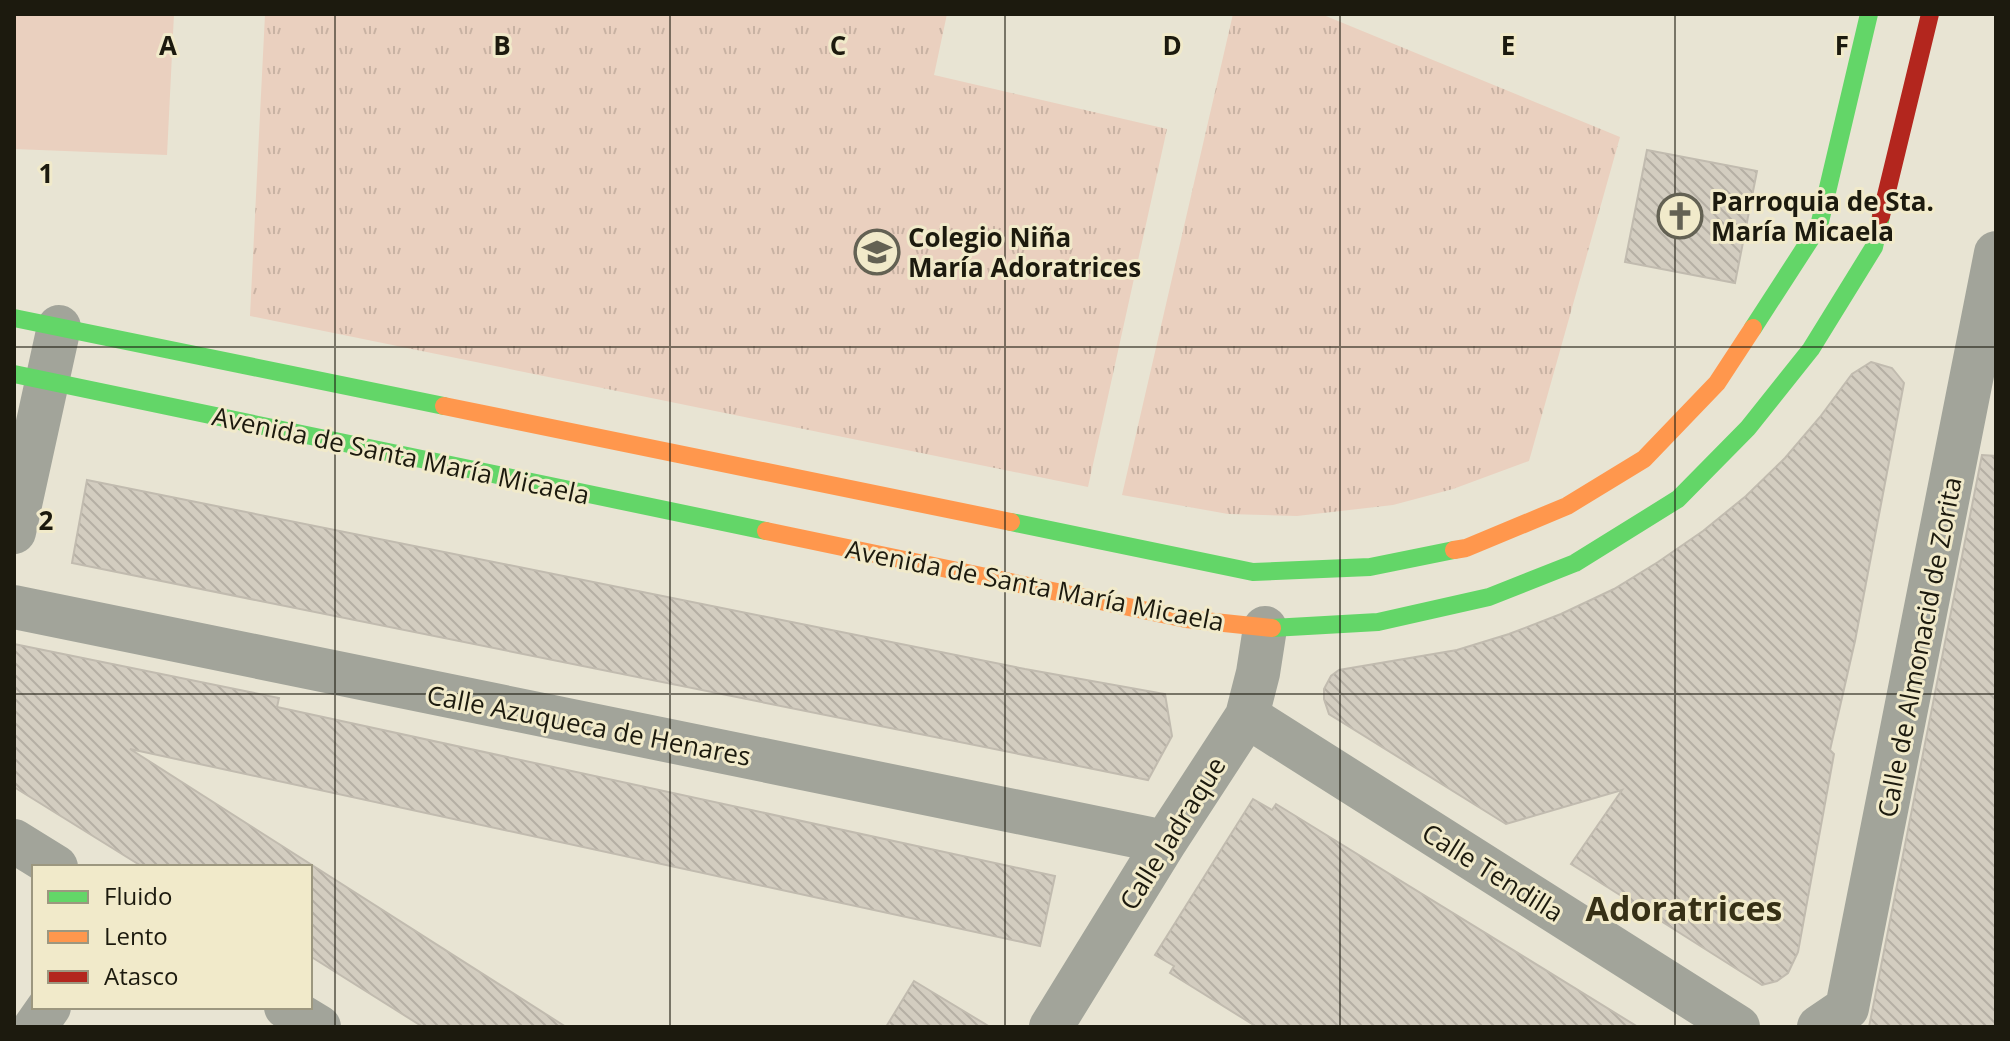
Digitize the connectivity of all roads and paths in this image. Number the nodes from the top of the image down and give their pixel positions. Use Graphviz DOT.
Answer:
graph roads {
  1 [pos="1869,14"];
  2 [pos="1930,14"];
  3 [pos="1996,253"];
  4 [pos="14,318"];
  5 [pos="59,327"];
  6 [pos="30,377"];
  7 [pos="14,532"];
  8 [pos="14,607"];
  9 [pos="1265,628"];
  10 [pos="1247,716"];
  11 [pos="14,841"];
  12 [pos="1165,842"];
  13 [pos="53,865"];
  14 [pos="48,1009"];
  15 [pos="289,1009"];
  16 [pos="35,1027"];
  17 [pos="319,1027"];
  18 [pos="1051,1027"];
  19 [pos="1738,1027"];
  20 [pos="1819,1027"];
  1 -- 5 [label="street, Avenida de Santa María Micaela"];
  2 -- 9 [label="street, Avenida de Santa María Micaela"];
  3 -- 20 [label="street, Calle de Almonacid de Zorita"];
  4 -- 5 [label="street, Avenida de Santa María Micaela"];
  5 -- 6 [label="street"];
  6 -- 7 [label="street"];
  6 -- 9 [label="street, Avenida de Santa María Micaela"];
  8 -- 12 [label="street, Calle Azuqueca de Henares"];
  9 -- 10 [label="street, Calle Jadraque"];
  10 -- 12 [label="street, Calle Jadraque"];
  10 -- 19 [label="street, Calle Tendilla"];
  11 -- 13 [label="street"];
  12 -- 18 [label="street, Calle Jadraque"];
  14 -- 16 [label="street"];
  15 -- 17 [label="street"];
}
